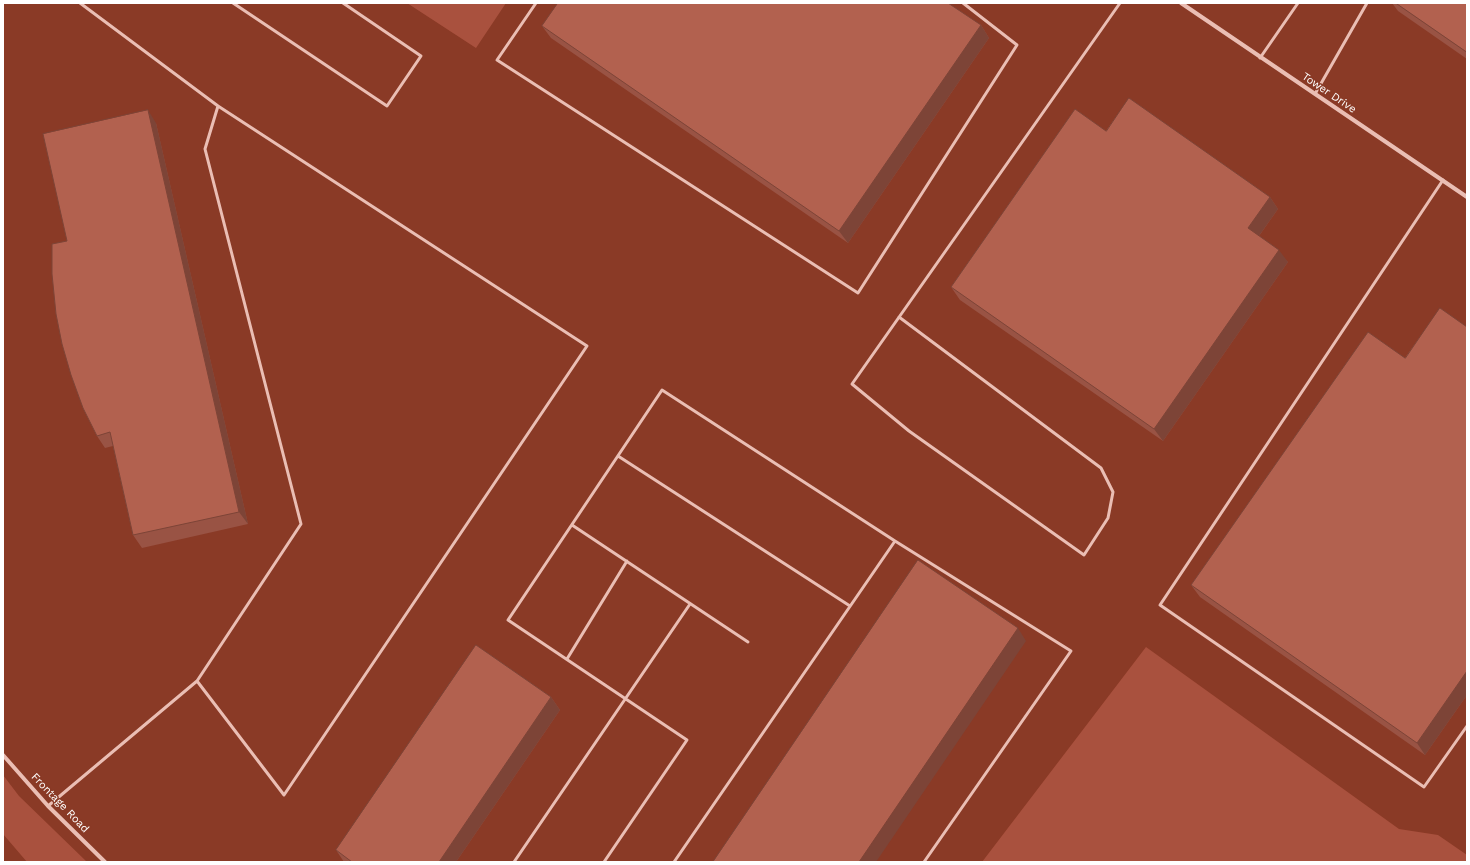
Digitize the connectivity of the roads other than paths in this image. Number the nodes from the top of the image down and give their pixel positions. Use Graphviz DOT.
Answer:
graph roads {
  1 [pos="80,3"];
  2 [pos="233,3"];
  3 [pos="343,3"];
  4 [pos="536,3"];
  5 [pos="963,3"];
  6 [pos="1120,3"];
  7 [pos="1181,3"];
  8 [pos="1298,3"];
  9 [pos="1367,3"];
  10 [pos="1260,58"];
  11 [pos="1315,94"];
  12 [pos="218,106"];
  13 [pos="1443,180"];
  14 [pos="1467,197"];
  15 [pos="899,317"];
  16 [pos="618,456"];
  17 [pos="572,525"];
  18 [pos="895,541"];
  19 [pos="627,561"];
  20 [pos="690,604"];
  21 [pos="850,606"];
  22 [pos="748,642"];
  23 [pos="567,659"];
  24 [pos="197,681"];
  25 [pos="626,699"];
  26 [pos="1467,726"];
  27 [pos="3,755"];
  28 [pos="48,806"];
  29 [pos="105,862"];
  30 [pos="514,862"];
  31 [pos="604,862"];
  32 [pos="674,862"];
  33 [pos="924,862"];
  1 -- 12 [label="lane"];
  2 -- 3 [label="lane"];
  4 -- 5 [label="lane"];
  6 -- 15 [label="lane"];
  7 -- 10 [label="street, Tower Drive"];
  8 -- 10 [label="lane"];
  9 -- 11 [label="lane"];
  10 -- 11 [label="street, Tower Drive"];
  11 -- 13 [label="street, Tower Drive"];
  12 -- 24 [label="lane"];
  12 -- 24 [label="lane"];
  13 -- 14 [label="street, Tower Drive"];
  13 -- 26 [label="lane"];
  15 -- 15 [label="lane"];
  16 -- 17 [label="lane"];
  16 -- 18 [label="lane"];
  16 -- 21 [label="lane"];
  17 -- 19 [label="lane"];
  17 -- 23 [label="lane"];
  18 -- 21 [label="lane"];
  18 -- 33 [label="lane"];
  19 -- 20 [label="lane"];
  19 -- 23 [label="lane"];
  20 -- 22 [label="lane"];
  20 -- 25 [label="lane"];
  21 -- 32 [label="lane"];
  23 -- 25 [label="lane"];
  24 -- 28 [label="lane"];
  25 -- 30 [label="lane"];
  25 -- 31 [label="lane"];
  27 -- 28 [label="street, Frontage Road"];
  28 -- 29 [label="street, Frontage Road"];
}
